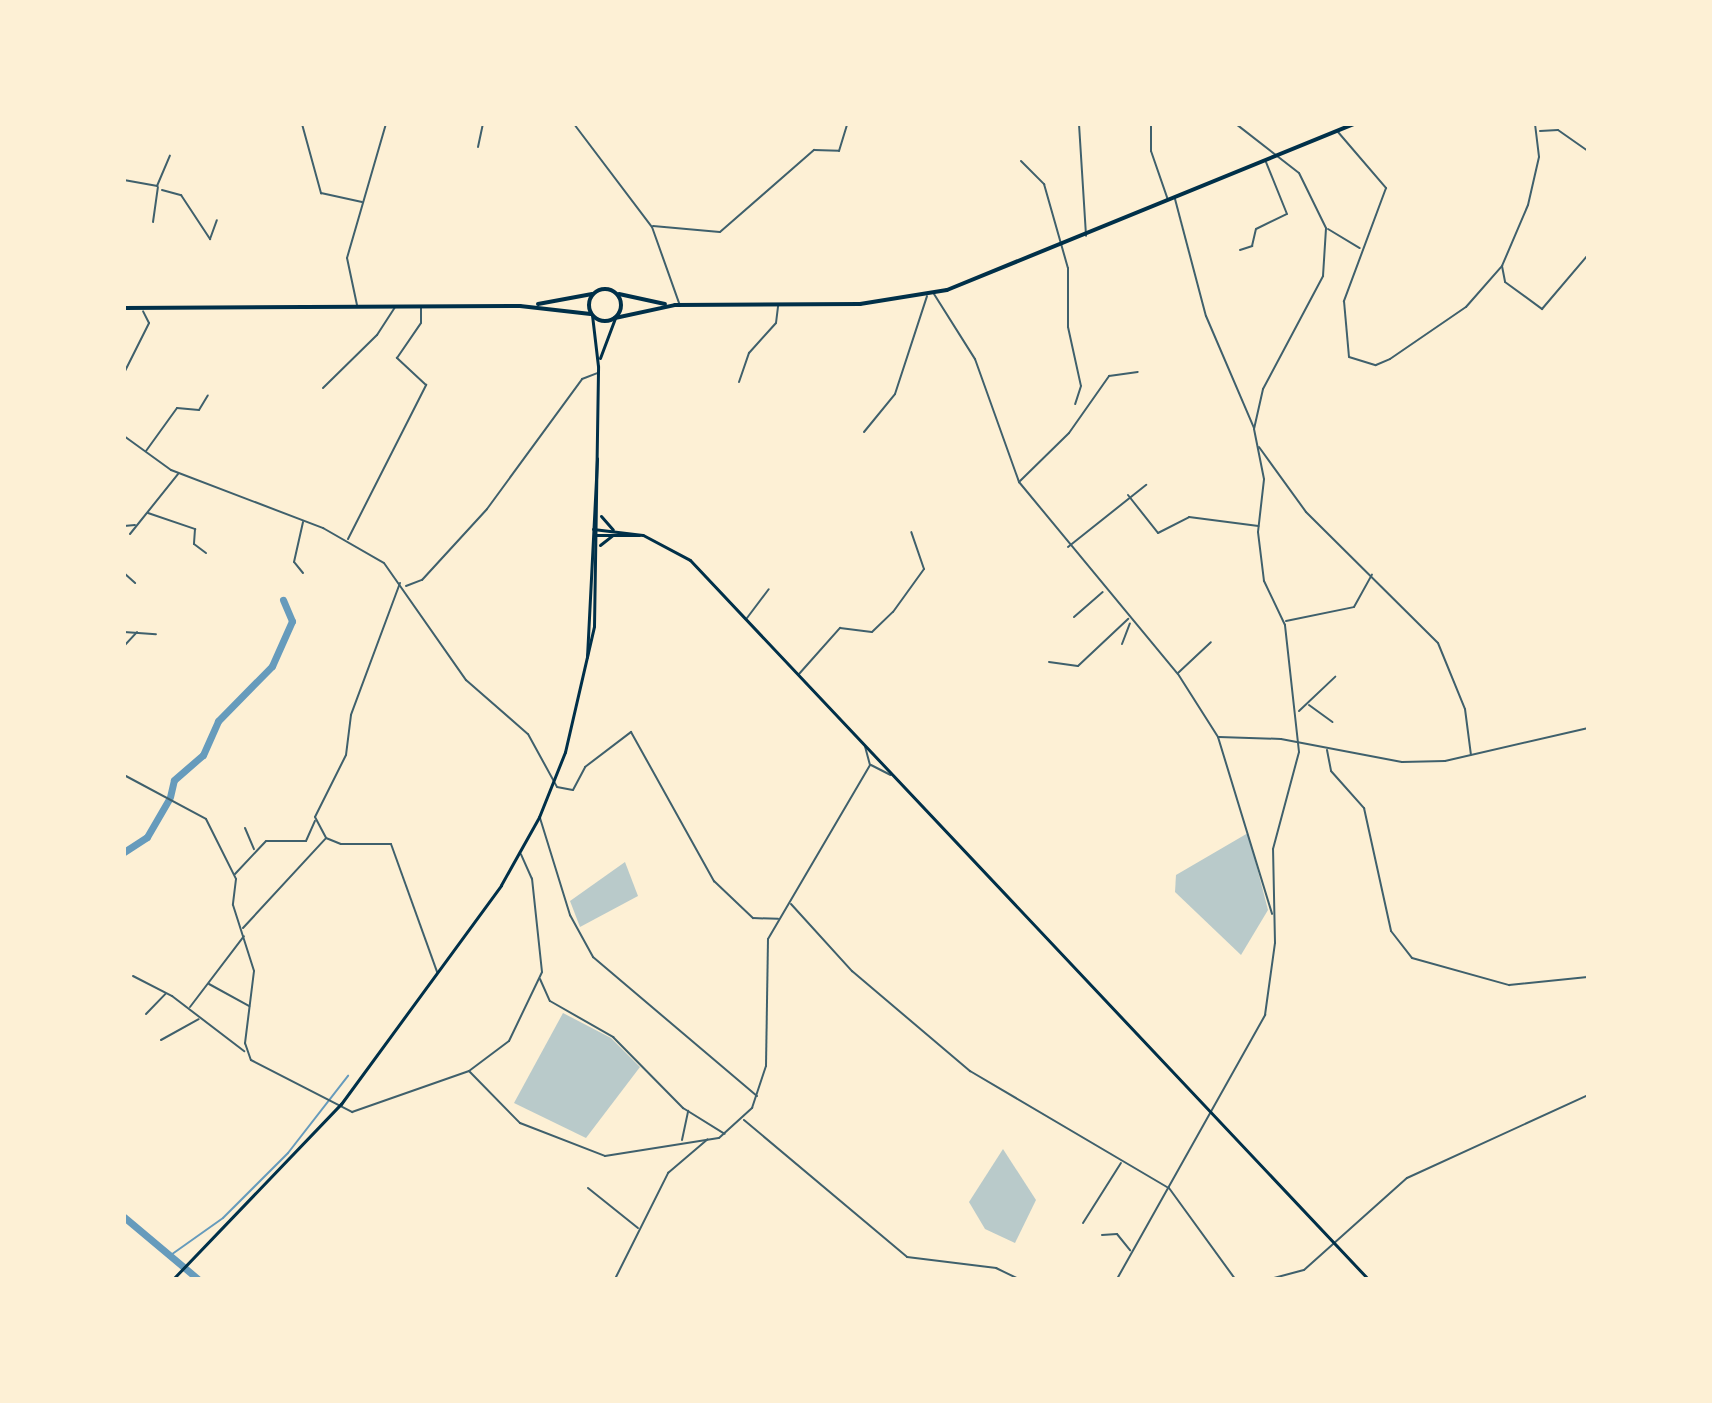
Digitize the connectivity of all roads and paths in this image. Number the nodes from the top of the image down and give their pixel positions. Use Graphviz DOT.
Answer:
graph roads {
  1 [pos="302,124"];
  2 [pos="386,124"];
  3 [pos="483,124"];
  4 [pos="574,124"];
  5 [pos="847,124"];
  6 [pos="1079,124"];
  7 [pos="1151,124"];
  8 [pos="1236,124"];
  9 [pos="1353,124"];
  10 [pos="1535,124"];
  11 [pos="1337,130"];
  12 [pos="1538,131"];
  13 [pos="478,147"];
  14 [pos="1588,151"];
  15 [pos="170,156"];
  16 [pos="1277,156"];
  17 [pos="1021,161"];
  18 [pos="1266,161"];
  19 [pos="124,180"];
  20 [pos="157,186"];
  21 [pos="162,190"];
  22 [pos="1175,199"];
  23 [pos="362,202"];
  24 [pos="1168,202"];
  25 [pos="217,220"];
  26 [pos="153,222"];
  27 [pos="652,227"];
  28 [pos="1326,228"];
  29 [pos="1086,236"];
  30 [pos="1063,247"];
  31 [pos="1362,249"];
  32 [pos="1240,250"];
  33 [pos="1588,255"];
  34 [pos="1502,266"];
  35 [pos="595,292"];
  36 [pos="616,293"];
  37 [pos="933,293"];
  38 [pos="926,295"];
  39 [pos="677,305"];
  40 [pos="778,305"];
  41 [pos="357,306"];
  42 [pos="395,306"];
  43 [pos="421,306"];
  44 [pos="520,306"];
  45 [pos="124,308"];
  46 [pos="141,308"];
  47 [pos="591,314"];
  48 [pos="615,318"];
  49 [pos="598,366"];
  50 [pos="1138,372"];
  51 [pos="124,373"];
  52 [pos="598,373"];
  53 [pos="739,382"];
  54 [pos="323,388"];
  55 [pos="208,395"];
  56 [pos="1075,404"];
  57 [pos="1254,429"];
  58 [pos="864,432"];
  59 [pos="124,436"];
  60 [pos="1257,444"];
  61 [pos="145,452"];
  62 [pos="598,454"];
  63 [pos="178,473"];
  64 [pos="1019,482"];
  65 [pos="1146,485"];
  66 [pos="1128,495"];
  67 [pos="599,504"];
  68 [pos="148,513"];
  69 [pos="303,521"];
  70 [pos="136,525"];
  71 [pos="1259,525"];
  72 [pos="124,526"];
  73 [pos="596,532"];
  74 [pos="911,532"];
  75 [pos="613,533"];
  76 [pos="130,534"];
  77 [pos="348,540"];
  78 [pos="1067,547"];
  79 [pos="599,551"];
  80 [pos="206,553"];
  81 [pos="124,573"];
  82 [pos="303,573"];
  83 [pos="1372,574"];
  84 [pos="400,582"];
  85 [pos="135,583"];
  86 [pos="405,587"];
  87 [pos="769,589"];
  88 [pos="1104,592"];
  89 [pos="1074,617"];
  90 [pos="746,619"];
  91 [pos="1130,621"];
  92 [pos="1284,622"];
  93 [pos="124,632"];
  94 [pos="137,632"];
  95 [pos="156,634"];
  96 [pos="1211,642"];
  97 [pos="1122,644"];
  98 [pos="124,646"];
  99 [pos="587,657"];
  100 [pos="1049,662"];
  101 [pos="1178,674"];
  102 [pos="798,675"];
  103 [pos="1335,677"];
  104 [pos="1307,705"];
  105 [pos="1299,712"];
  106 [pos="1332,722"];
  107 [pos="1588,728"];
  108 [pos="1218,737"];
  109 [pos="1299,743"];
  110 [pos="864,745"];
  111 [pos="1327,750"];
  112 [pos="1471,755"];
  113 [pos="870,765"];
  114 [pos="124,775"];
  115 [pos="895,777"];
  116 [pos="554,782"];
  117 [pos="539,817"];
  118 [pos="316,821"];
  119 [pos="245,828"];
  120 [pos="326,838"];
  121 [pos="255,850"];
  122 [pos="520,853"];
  123 [pos="234,876"];
  124 [pos="791,904"];
  125 [pos="1273,915"];
  126 [pos="779,918"];
  127 [pos="242,928"];
  128 [pos="244,935"];
  129 [pos="438,974"];
  130 [pos="133,976"];
  131 [pos="1588,977"];
  132 [pos="540,979"];
  133 [pos="209,983"];
  134 [pos="166,993"];
  135 [pos="249,1006"];
  136 [pos="189,1008"];
  137 [pos="146,1014"];
  138 [pos="201,1019"];
  139 [pos="161,1040"];
  140 [pos="245,1052"];
  141 [pos="469,1071"];
  142 [pos="1588,1095"];
  143 [pos="758,1097"];
  144 [pos="341,1104"];
  145 [pos="688,1111"];
  146 [pos="1211,1114"];
  147 [pos="744,1120"];
  148 [pos="727,1134"];
  149 [pos="708,1139"];
  150 [pos="681,1141"];
  151 [pos="1122,1162"];
  152 [pos="588,1188"];
  153 [pos="1169,1188"];
  154 [pos="1083,1223"];
  155 [pos="639,1229"];
  156 [pos="1102,1235"];
  157 [pos="1334,1244"];
  158 [pos="1131,1251"];
  159 [pos="175,1278"];
  160 [pos="615,1279"];
  161 [pos="1019,1279"];
  162 [pos="1117,1279"];
  163 [pos="1235,1279"];
  164 [pos="1270,1279"];
  165 [pos="1368,1279"];
  1 -- 23 [label="street"];
  2 -- 23 [label="street"];
  3 -- 13 [label="street"];
  4 -- 27 [label="street"];
  5 -- 27 [label="street"];
  6 -- 29 [label="street"];
  7 -- 24 [label="street"];
  8 -- 16 [label="street"];
  9 -- 11 [label="highway"];
  10 -- 12 [label="street"];
  11 -- 16 [label="highway"];
  11 -- 31 [label="street"];
  12 -- 14 [label="street"];
  12 -- 34 [label="street"];
  15 -- 20 [label="street"];
  16 -- 18 [label="highway"];
  16 -- 28 [label="street"];
  17 -- 30 [label="street"];
  18 -- 22 [label="highway"];
  18 -- 32 [label="street"];
  19 -- 20 [label="street"];
  20 -- 21 [label="street"];
  21 -- 25 [label="street"];
  21 -- 26 [label="street"];
  22 -- 24 [label="highway"];
  22 -- 57 [label="street"];
  23 -- 41 [label="street"];
  24 -- 29 [label="highway"];
  27 -- 39 [label="street"];
  28 -- 31 [label="street"];
  28 -- 57 [label="street"];
  29 -- 30 [label="highway"];
  30 -- 37 [label="highway"];
  30 -- 56 [label="street"];
  31 -- 34 [label="street"];
  33 -- 34 [label="street"];
  35 -- 36 [label="highway"];
  35 -- 44 [label="highway"];
  35 -- 47 [label="highway"];
  36 -- 39 [label="highway"];
  36 -- 48 [label="highway"];
  37 -- 38 [label="highway"];
  37 -- 64 [label="street"];
  38 -- 40 [label="highway"];
  38 -- 58 [label="street"];
  39 -- 40 [label="highway"];
  39 -- 48 [label="highway"];
  40 -- 53 [label="street"];
  41 -- 42 [label="highway"];
  41 -- 46 [label="highway"];
  42 -- 43 [label="highway"];
  42 -- 54 [label="street"];
  43 -- 44 [label="highway"];
  43 -- 77 [label="street"];
  44 -- 47 [label="highway"];
  45 -- 46 [label="highway"];
  46 -- 51 [label="street"];
  47 -- 48 [label="highway"];
  47 -- 49 [label="main road"];
  48 -- 49 [label="main road"];
  49 -- 52 [label="main road"];
  50 -- 64 [label="street"];
  52 -- 62 [label="main road"];
  52 -- 86 [label="street"];
  55 -- 61 [label="street"];
  57 -- 60 [label="street"];
  59 -- 61 [label="street"];
  60 -- 71 [label="street"];
  60 -- 83 [label="street"];
  61 -- 63 [label="street"];
  62 -- 67 [label="main road"];
  62 -- 73 [label="main road"];
  63 -- 68 [label="street"];
  63 -- 69 [label="street"];
  64 -- 78 [label="street"];
  65 -- 66 [label="street"];
  66 -- 71 [label="street"];
  66 -- 78 [label="street"];
  67 -- 73 [label="main road"];
  67 -- 75 [label="main road"];
  68 -- 70 [label="street"];
  68 -- 80 [label="street"];
  69 -- 77 [label="street"];
  69 -- 82 [label="street"];
  70 -- 72 [label="street"];
  70 -- 76 [label="street"];
  71 -- 92 [label="street"];
  73 -- 75 [label="main road"];
  73 -- 79 [label="main road"];
  73 -- 99 [label="main road"];
  74 -- 102 [label="street"];
  75 -- 79 [label="main road"];
  75 -- 90 [label="main road"];
  77 -- 84 [label="street"];
  78 -- 88 [label="street"];
  79 -- 99 [label="main road"];
  81 -- 85 [label="street"];
  83 -- 92 [label="street"];
  83 -- 112 [label="street"];
  84 -- 86 [label="street"];
  84 -- 118 [label="street"];
  86 -- 116 [label="street"];
  87 -- 90 [label="street"];
  88 -- 89 [label="street"];
  88 -- 91 [label="street"];
  90 -- 102 [label="main road"];
  91 -- 97 [label="street"];
  91 -- 100 [label="street"];
  91 -- 101 [label="street"];
  92 -- 105 [label="street"];
  93 -- 94 [label="street"];
  94 -- 95 [label="street"];
  94 -- 98 [label="street"];
  96 -- 101 [label="street"];
  99 -- 116 [label="main road"];
  101 -- 108 [label="street"];
  102 -- 110 [label="main road"];
  103 -- 104 [label="street"];
  104 -- 105 [label="street"];
  104 -- 106 [label="street"];
  105 -- 109 [label="street"];
  107 -- 112 [label="street"];
  108 -- 109 [label="street"];
  108 -- 125 [label="street"];
  109 -- 111 [label="street"];
  109 -- 125 [label="street"];
  110 -- 113 [label="street"];
  110 -- 115 [label="main road"];
  111 -- 112 [label="street"];
  111 -- 131 [label="street"];
  113 -- 115 [label="street"];
  113 -- 124 [label="street"];
  114 -- 123 [label="street"];
  115 -- 146 [label="main road"];
  116 -- 117 [label="main road"];
  116 -- 126 [label="street"];
  117 -- 122 [label="main road"];
  117 -- 143 [label="street"];
  118 -- 120 [label="street"];
  118 -- 121 [label="street"];
  119 -- 121 [label="street"];
  120 -- 127 [label="street"];
  120 -- 129 [label="street"];
  121 -- 123 [label="street"];
  122 -- 129 [label="main road"];
  122 -- 132 [label="street"];
  123 -- 127 [label="street"];
  124 -- 126 [label="street"];
  124 -- 151 [label="street"];
  125 -- 146 [label="street"];
  126 -- 143 [label="street"];
  127 -- 128 [label="street"];
  128 -- 133 [label="street"];
  128 -- 135 [label="street"];
  129 -- 144 [label="main road"];
  130 -- 134 [label="street"];
  132 -- 141 [label="street"];
  132 -- 145 [label="street"];
  133 -- 135 [label="street"];
  133 -- 136 [label="street"];
  134 -- 136 [label="street"];
  134 -- 137 [label="street"];
  135 -- 140 [label="street"];
  136 -- 138 [label="street"];
  138 -- 139 [label="street"];
  138 -- 140 [label="street"];
  140 -- 144 [label="street"];
  141 -- 144 [label="street"];
  141 -- 150 [label="street"];
  142 -- 157 [label="street"];
  143 -- 147 [label="street"];
  144 -- 159 [label="main road"];
  145 -- 148 [label="street"];
  145 -- 150 [label="street"];
  146 -- 153 [label="street"];
  146 -- 157 [label="main road"];
  147 -- 148 [label="street"];
  147 -- 161 [label="street"];
  148 -- 149 [label="street"];
  149 -- 150 [label="street"];
  149 -- 155 [label="street"];
  151 -- 153 [label="street"];
  151 -- 154 [label="street"];
  152 -- 155 [label="street"];
  153 -- 158 [label="street"];
  153 -- 163 [label="street"];
  155 -- 160 [label="street"];
  156 -- 158 [label="street"];
  157 -- 164 [label="street"];
  157 -- 165 [label="main road"];
  158 -- 162 [label="street"];
}
